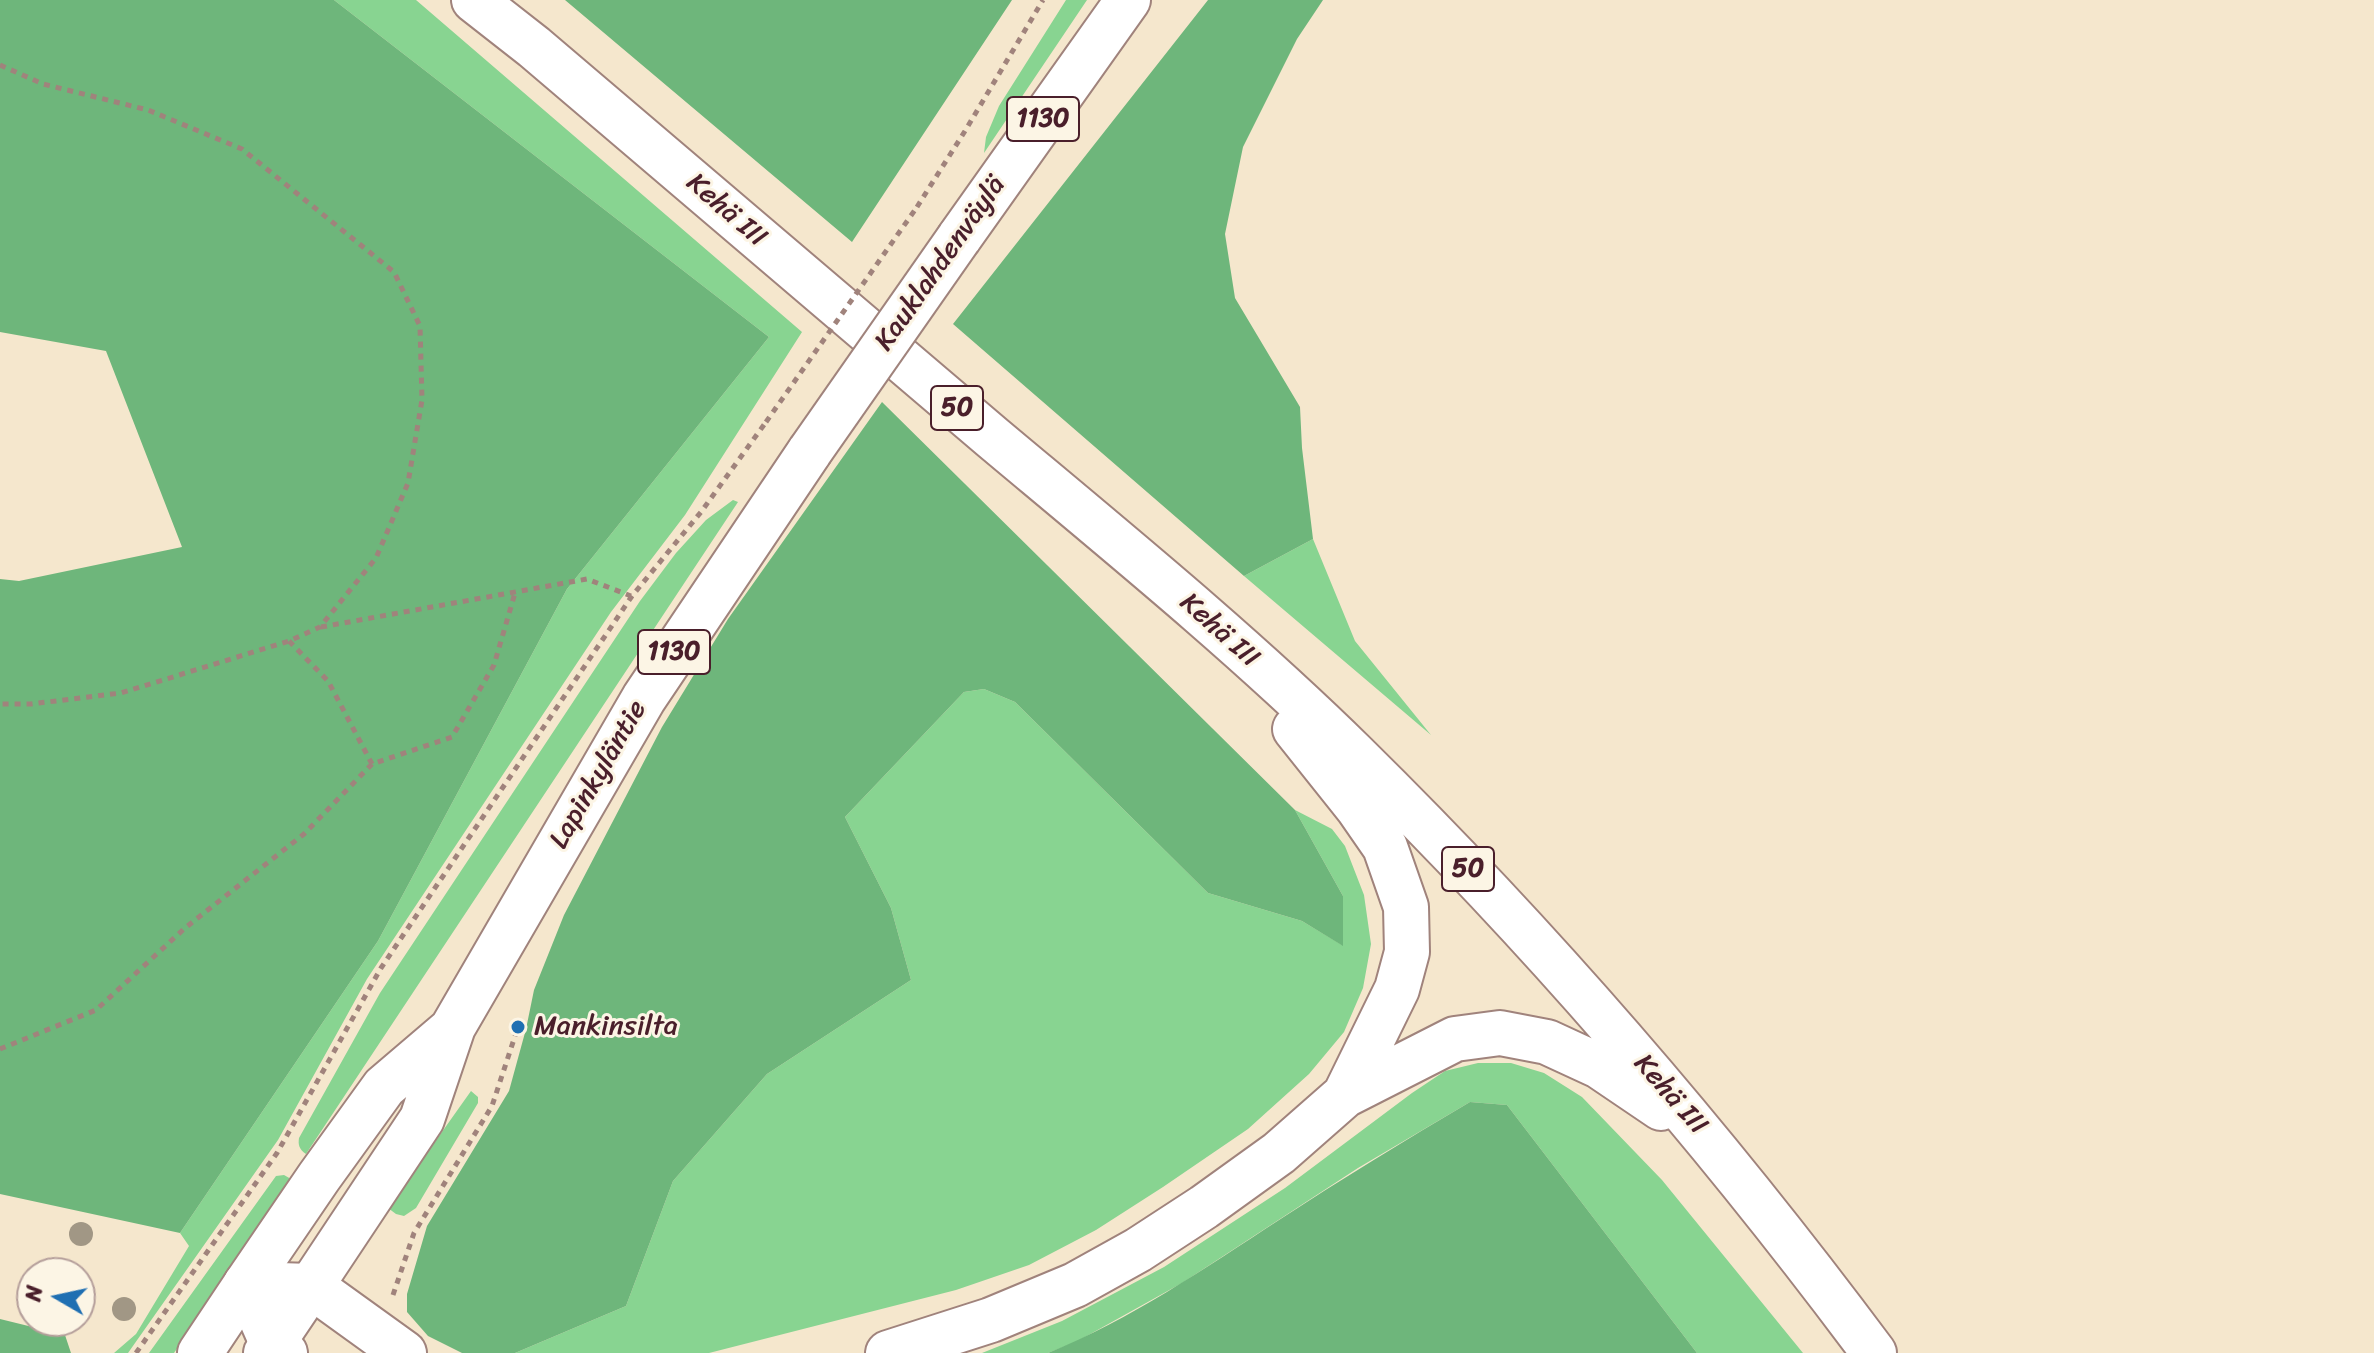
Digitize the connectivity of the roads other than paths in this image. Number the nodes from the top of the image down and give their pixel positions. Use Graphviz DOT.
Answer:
graph roads {
  1 [pos="474,0"];
  2 [pos="1128,0"];
  3 [pos="810,451"];
  4 [pos="1205,617"];
  5 [pos="453,1027"];
  6 [pos="1345,1095"];
  7 [pos="1710,1141"];
  8 [pos="246,1284"];
  9 [pos="311,1286"];
  10 [pos="274,1350"];
  11 [pos="200,1353"];
  12 [pos="404,1353"];
  13 [pos="888,1353"];
  14 [pos="1874,1353"];
  1 -- 4 [label="main road, Kehä III / 50"];
  2 -- 3 [label="main road, Kauklahdenväylä / 1130, bridge"];
  3 -- 5 [label="main road, Lapinkyläntie / 1130"];
  4 -- 6 [label="main road"];
  4 -- 7 [label="main road, Kehä III / 50"];
  5 -- 8 [label="main road, Lapinkyläntie / 1130"];
  5 -- 9 [label="main road, Lapinkyläntie / 1130"];
  6 -- 7 [label="main road"];
  6 -- 13 [label="main road"];
  7 -- 14 [label="main road, Kehä III / 50"];
  8 -- 9 [label="main road"];
  8 -- 10 [label="main road"];
  8 -- 11 [label="main road, Lapinkyläntie / 1130"];
  9 -- 10 [label="main road, Lapinkyläntie / 1130"];
  9 -- 12 [label="main road"];
}
